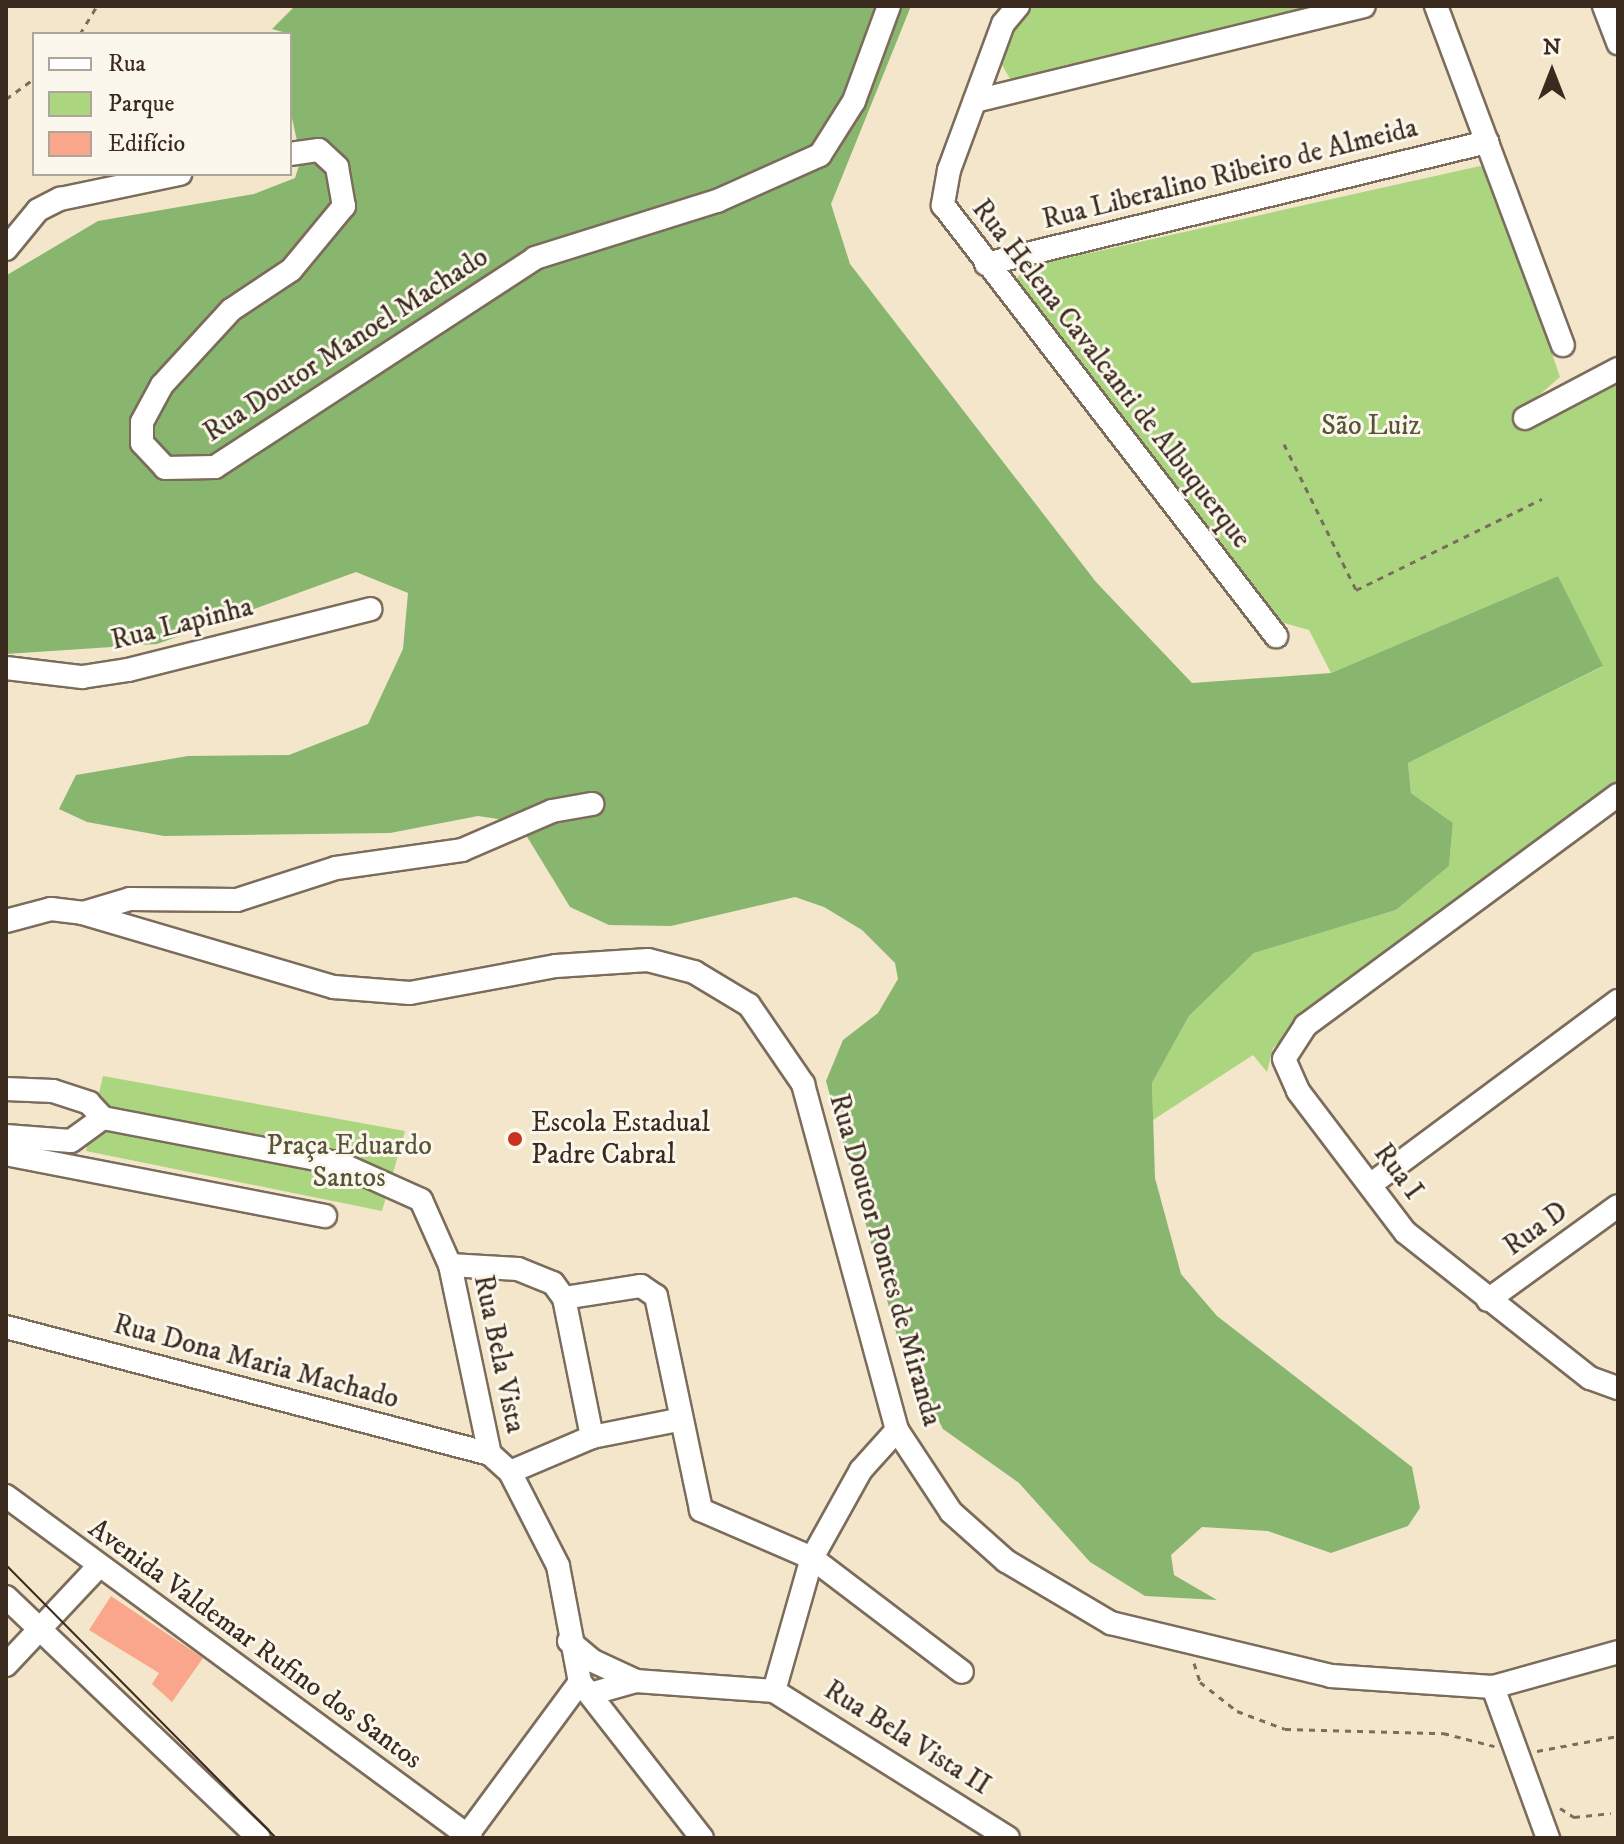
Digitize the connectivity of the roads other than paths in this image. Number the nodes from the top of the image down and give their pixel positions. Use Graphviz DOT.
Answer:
graph roads {
  1 [pos="889,6"];
  2 [pos="1018,6"];
  3 [pos="1364,6"];
  4 [pos="1436,6"];
  5 [pos="1604,6"];
  6 [pos="1617,40"];
  7 [pos="975,101"];
  8 [pos="1487,142"];
  9 [pos="292,154"];
  10 [pos="170,176"];
  11 [pos="6,249"];
  12 [pos="986,264"];
  13 [pos="1563,345"];
  14 [pos="1618,369"];
  15 [pos="1525,418"];
  16 [pos="370,609"];
  17 [pos="1276,636"];
  18 [pos="6,668"];
  19 [pos="1618,795"];
  20 [pos="592,804"];
  21 [pos="82,913"];
  22 [pos="6,921"];
  23 [pos="1618,1001"];
  24 [pos="6,1089"];
  25 [pos="103,1118"];
  26 [pos="6,1136"];
  27 [pos="6,1154"];
  28 [pos="1370,1185"];
  29 [pos="1618,1206"];
  30 [pos="325,1216"];
  31 [pos="450,1265"];
  32 [pos="564,1298"];
  33 [pos="1488,1300"];
  34 [pos="6,1327"];
  35 [pos="1618,1388"];
  36 [pos="678,1420"];
  37 [pos="897,1430"];
  38 [pos="592,1437"];
  39 [pos="490,1454"];
  40 [pos="510,1472"];
  41 [pos="6,1496"];
  42 [pos="812,1558"];
  43 [pos="98,1567"];
  44 [pos="6,1597"];
  45 [pos="36,1625"];
  46 [pos="569,1641"];
  47 [pos="1618,1652"];
  48 [pos="6,1665"];
  49 [pos="962,1672"];
  50 [pos="636,1681"];
  51 [pos="1493,1687"];
  52 [pos="585,1688"];
  53 [pos="774,1691"];
  54 [pos="468,1837"];
  55 [pos="259,1838"];
  56 [pos="702,1838"];
  57 [pos="1008,1838"];
  58 [pos="1548,1838"];
  1 -- 9 [label="street, Rua Doutor Manoel Machado"];
  2 -- 7 [label="street, Rua Helena Cavalcanti de Albuquerque"];
  3 -- 7 [label="street"];
  4 -- 8 [label="street"];
  5 -- 6 [label="street"];
  7 -- 12 [label="street, Rua Helena Cavalcanti de Albuquerque"];
  8 -- 12 [label="street, Rua Liberalino Ribeiro de Almeida"];
  8 -- 13 [label="street"];
  10 -- 11 [label="street"];
  12 -- 17 [label="street, Rua Helena Cavalcanti de Albuquerque"];
  14 -- 15 [label="street"];
  16 -- 18 [label="street, Rua Lapinha"];
  19 -- 28 [label="street, Rua I"];
  20 -- 21 [label="street, Rua Doutor Pontes de Miranda"];
  21 -- 22 [label="street, Rua Doutor Pontes de Miranda"];
  21 -- 37 [label="street, Rua Doutor Pontes de Miranda"];
  23 -- 28 [label="street"];
  24 -- 25 [label="street"];
  25 -- 26 [label="street"];
  25 -- 31 [label="street, Rua Bela Vista"];
  27 -- 30 [label="street"];
  28 -- 33 [label="street, Rua I"];
  29 -- 33 [label="street, Rua D"];
  31 -- 32 [label="street"];
  31 -- 39 [label="street, Rua Bela Vista"];
  32 -- 36 [label="street"];
  32 -- 38 [label="street"];
  33 -- 35 [label="street, Rua I"];
  34 -- 39 [label="street, Rua Dona Maria Machado"];
  36 -- 38 [label="street"];
  36 -- 42 [label="street"];
  37 -- 42 [label="street"];
  37 -- 51 [label="street, Rua Doutor Pontes de Miranda"];
  38 -- 40 [label="street"];
  39 -- 40 [label="street, Rua Bela Vista"];
  40 -- 46 [label="street, Rua Bela Vista"];
  41 -- 43 [label="street, Avenida Valdemar Rufino dos Santos"];
  42 -- 49 [label="street"];
  42 -- 53 [label="street"];
  43 -- 45 [label="street"];
  43 -- 54 [label="street, Avenida Valdemar Rufino dos Santos"];
  44 -- 45 [label="street"];
  45 -- 48 [label="street"];
  45 -- 55 [label="street"];
  46 -- 50 [label="street"];
  46 -- 52 [label="street, Rua Bela Vista"];
  47 -- 51 [label="street, Rua Doutor Pontes de Miranda"];
  50 -- 52 [label="street"];
  50 -- 53 [label="street"];
  51 -- 58 [label="street"];
  52 -- 54 [label="street"];
  52 -- 56 [label="street, Rua Bela Vista"];
  53 -- 57 [label="street, Rua Bela Vista II"];
}
